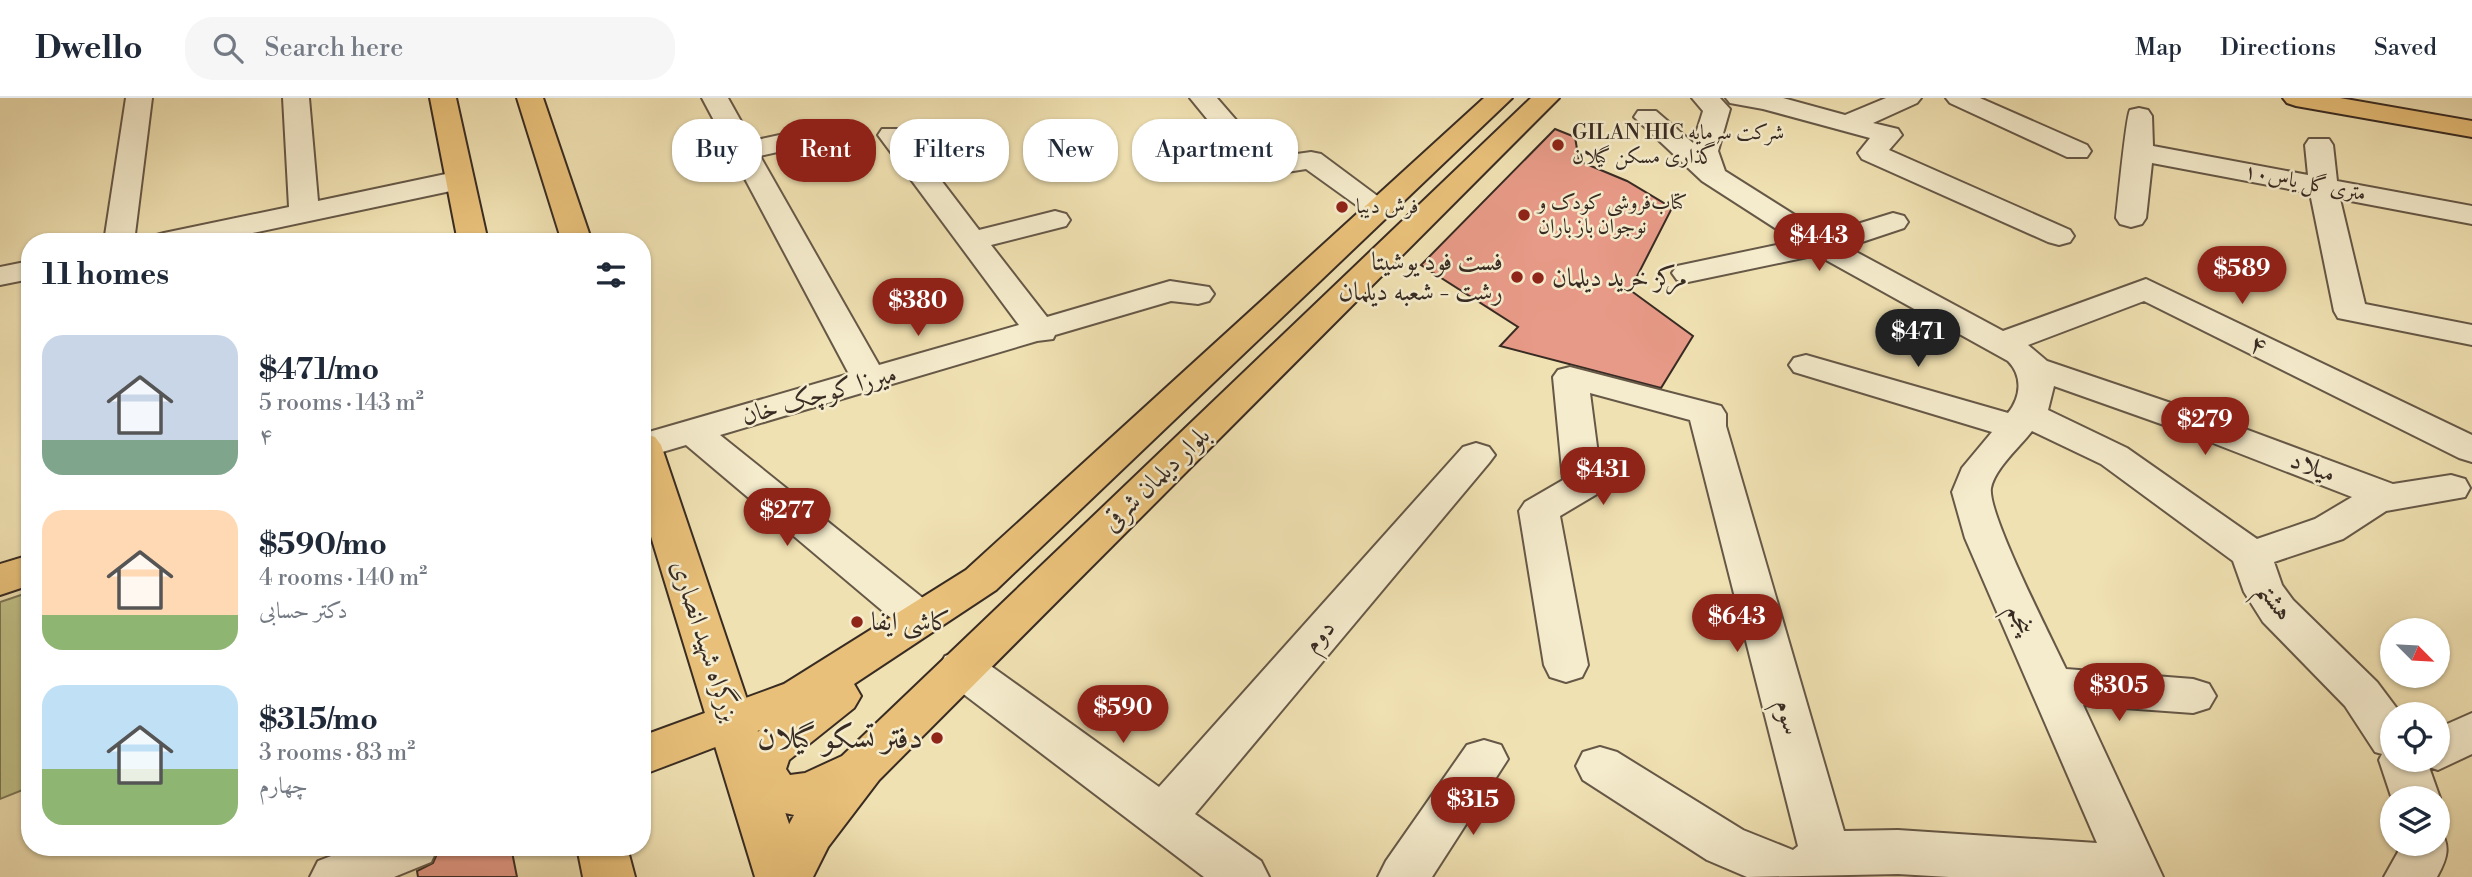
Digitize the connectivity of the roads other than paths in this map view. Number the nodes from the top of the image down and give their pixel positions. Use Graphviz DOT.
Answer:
graph roads {
  1 [pos="139,98"];
  2 [pos="296,98"];
  3 [pos="443,98"];
  4 [pos="530,98"];
  5 [pos="715,98"];
  6 [pos="1203,98"];
  7 [pos="1499,98"];
  8 [pos="1546,98"];
  9 [pos="1705,98"];
  10 [pos="1739,98"];
  11 [pos="1908,98"];
  12 [pos="1959,98"];
  13 [pos="2295,98"];
  14 [pos="2367,98"];
  15 [pos="2139,116"];
  16 [pos="2472,116"];
  17 [pos="1647,117"];
  18 [pos="726,119"];
  19 [pos="1847,124"];
  20 [pos="2472,129"];
  21 [pos="2319,145"];
  22 [pos="2077,151"];
  23 [pos="2139,152"];
  24 [pos="1712,175"];
  25 [pos="460,180"];
  26 [pos="761,182"];
  27 [pos="927,182"];
  28 [pos="2323,187"];
  29 [pos="560,189"];
  30 [pos="1380,209"];
  31 [pos="304,212"];
  32 [pos="2472,215"];
  33 [pos="2131,218"];
  34 [pos="1055,220"];
  35 [pos="1893,222"];
  36 [pos="120,233"];
  37 [pos="206,233"];
  38 [pos="471,233"];
  39 [pos="557,233"];
  40 [pos="574,233"];
  41 [pos="2059,236"];
  42 [pos="972,241"];
  43 [pos="1821,245"];
  44 [pos="21,272"];
  45 [pos="1688,272"];
  46 [pos="0,276"];
  47 [pos="1198,294"];
  48 [pos="1041,332"];
  49 [pos="2472,335"];
  50 [pos="2001,343"];
  51 [pos="1806,366"];
  52 [pos="2035,368"];
  53 [pos="870,381"];
  54 [pos="2021,421"];
  55 [pos="693,432"];
  56 [pos="651,444"];
  57 [pos="2472,450"];
  58 [pos="1476,455"];
  59 [pos="651,474"];
  60 [pos="2451,488"];
  61 [pos="2392,498"];
  62 [pos="2252,555"];
  63 [pos="21,572"];
  64 [pos="0,580"];
  65 [pos="981,580"];
  66 [pos="919,618"];
  67 [pos="1566,665"];
  68 [pos="955,674"];
  69 [pos="2051,685"];
  70 [pos="2193,696"];
  71 [pos="2380,718"];
  72 [pos="731,722"];
  73 [pos="2472,731"];
  74 [pos="2450,743"];
  75 [pos="651,753"];
  76 [pos="1484,759"];
  77 [pos="862,766"];
  78 [pos="1600,766"];
  79 [pos="1163,817"];
  80 [pos="390,856"];
  81 [pos="604,856"];
  82 [pos="2422,856"];
  83 [pos="1807,869"];
  84 [pos="2135,872"];
  85 [pos="336,877"];
  86 [pos="609,877"];
  87 [pos="781,877"];
  88 [pos="787,877"];
  89 [pos="1206,877"];
  90 [pos="1243,877"];
  91 [pos="1404,877"];
  92 [pos="2410,877"];
  1 -- 36 [label="street"];
  2 -- 31 [label="street"];
  3 -- 25 [label="main road"];
  4 -- 29 [label="main road"];
  5 -- 18 [label="street"];
  6 -- 30 [label="street"];
  7 -- 30 [label="main road, بلوار دیلمان شرقی"];
  8 -- 68 [label="main road, بلوار دیلمان شرقی"];
  9 -- 24 [label="street"];
  10 -- 19 [label="street"];
  11 -- 19 [label="street"];
  12 -- 22 [label="street"];
  13 -- 20 [label="main road"];
  14 -- 16 [label="main road"];
  15 -- 23 [label="street"];
  17 -- 24 [label="street, میلاد"];
  19 -- 41 [label="street"];
  21 -- 28 [label="street"];
  23 -- 28 [label="street, ۱۰متری گل یاس"];
  23 -- 33 [label="street"];
  24 -- 43 [label="street, میلاد"];
  25 -- 31 [label="street"];
  25 -- 38 [label="main road"];
  26 -- 53 [label="street"];
  27 -- 42 [label="street"];
  28 -- 32 [label="street, ۱۰متری گل یاس"];
  28 -- 49 [label="street"];
  29 -- 39 [label="main road"];
  29 -- 40 [label="main road"];
  30 -- 65 [label="main road, بلوار دیلمان شرقی"];
  31 -- 37 [label="street"];
  34 -- 42 [label="street"];
  35 -- 43 [label="street"];
  42 -- 48 [label="street"];
  43 -- 45 [label="street"];
  43 -- 50 [label="street, میلاد"];
  44 -- 46 [label="street"];
  47 -- 48 [label="street, میرزا کوچک خان"];
  48 -- 53 [label="street, میرزا کوچک خان"];
  50 -- 52 [label="street, میلاد"];
  50 -- 57 [label="street, ۴"];
  51 -- 54 [label="street"];
  52 -- 54 [label="street, پنجم"];
  52 -- 61 [label="street, میلاد"];
  53 -- 55 [label="street, میرزا کوچک خان"];
  54 -- 62 [label="street"];
  54 -- 69 [label="street, پنجم"];
  55 -- 56 [label="street, میرزا کوچک خان"];
  55 -- 66 [label="street"];
  58 -- 79 [label="street, دوم"];
  59 -- 72 [label="main road, بزرگراه شهید انصاری"];
  60 -- 61 [label="street, هشتم"];
  61 -- 62 [label="street, هشتم"];
  62 -- 71 [label="street, هشتم"];
  63 -- 64 [label="main road"];
  65 -- 66 [label="main road, بلوار دیلمان شرقی"];
  65 -- 77 [label="main road"];
  66 -- 72 [label="main road, بلوار دیلمان شرقی"];
  67 -- 83 [label="street, سوم"];
  68 -- 77 [label="main road, بلوار دیلمان شرقی"];
  68 -- 79 [label="street"];
  68 -- 89 [label="street"];
  69 -- 70 [label="street"];
  69 -- 84 [label="street, پنجم"];
  72 -- 75 [label="main road, بلوار دیلمان شرقی"];
  72 -- 87 [label="main road, بزرگراه شهید انصاری"];
  73 -- 74 [label="street"];
  76 -- 91 [label="street"];
  77 -- 88 [label="main road, بلوار دیلمان شرقی"];
  78 -- 83 [label="street"];
  79 -- 90 [label="street"];
  80 -- 85 [label="street"];
  81 -- 86 [label="main road"];
  82 -- 92 [label="street"];
  83 -- 84 [label="street"];
}
